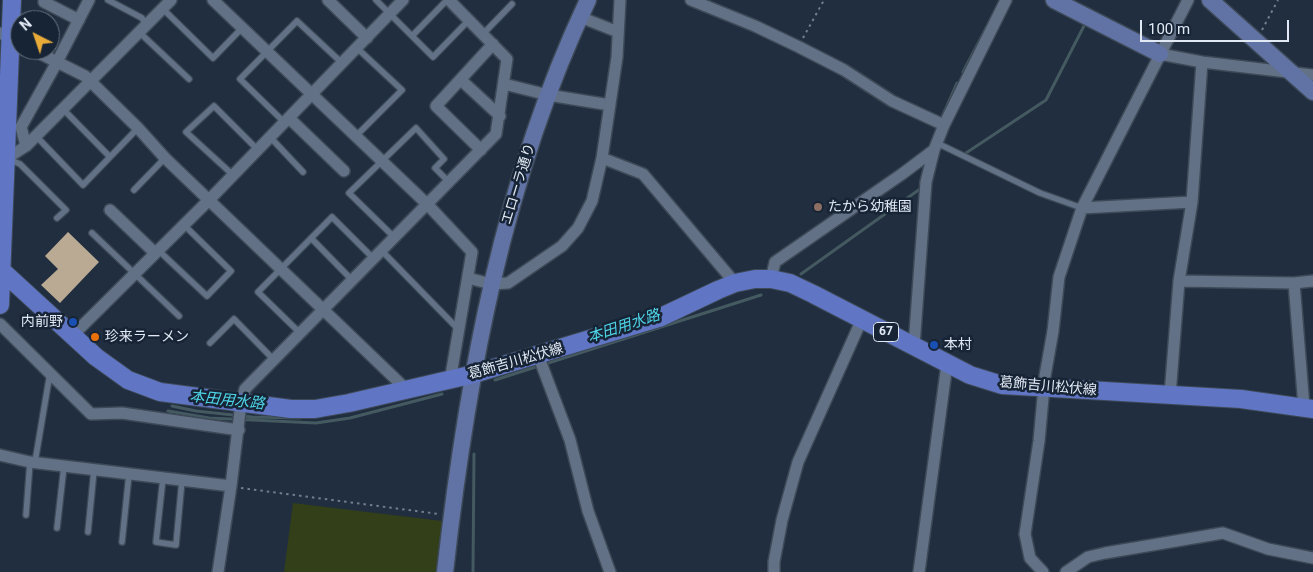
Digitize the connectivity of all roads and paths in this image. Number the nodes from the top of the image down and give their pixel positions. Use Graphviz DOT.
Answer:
graph roads {
  1 [pos="89,0"];
  2 [pos="108,0"];
  3 [pos="171,0"];
  4 [pos="213,0"];
  5 [pos="328,0"];
  6 [pos="376,0"];
  7 [pos="404,0"];
  8 [pos="448,0"];
  9 [pos="588,0"];
  10 [pos="620,0"];
  11 [pos="691,0"];
  12 [pos="824,0"];
  13 [pos="1006,0"];
  14 [pos="1054,0"];
  15 [pos="1188,0"];
  16 [pos="1210,0"];
  17 [pos="1278,0"];
  18 [pos="44,2"];
  19 [pos="512,4"];
  20 [pos="163,9"];
  21 [pos="390,13"];
  22 [pos="580,17"];
  23 [pos="79,20"];
  24 [pos="469,20"];
  25 [pos="242,28"];
  26 [pos="143,29"];
  27 [pos="1262,30"];
  28 [pos="618,32"];
  29 [pos="483,34"];
  30 [pos="412,36"];
  31 [pos="10,38"];
  32 [pos="367,38"];
  33 [pos="493,44"];
  34 [pos="799,47"];
  35 [pos="357,48"];
  36 [pos="268,52"];
  37 [pos="1160,54"];
  38 [pos="53,60"];
  39 [pos="57,62"];
  40 [pos="1202,62"];
  41 [pos="342,63"];
  42 [pos="1290,72"];
  43 [pos="1313,75"];
  44 [pos="189,79"];
  45 [pos="461,80"];
  46 [pos="90,82"];
  47 [pos="504,84"];
  48 [pos="1313,92"];
  49 [pos="312,94"];
  50 [pos="548,95"];
  51 [pos="610,106"];
  52 [pos="63,109"];
  53 [pos="500,116"];
  54 [pos="286,120"];
  55 [pos="944,125"];
  56 [pos="138,128"];
  57 [pos="36,136"];
  58 [pos="356,136"];
  59 [pos="270,137"];
  60 [pos="26,146"];
  61 [pos="936,146"];
  62 [pos="258,150"];
  63 [pos="481,150"];
  64 [pos="110,157"];
  65 [pos="165,158"];
  66 [pos="602,158"];
  67 [pos="6,159"];
  68 [pos="382,161"];
  69 [pos="344,171"];
  70 [pos="303,172"];
  71 [pos="233,175"];
  72 [pos="450,182"];
  73 [pos="134,190"];
  74 [pos="208,200"];
  75 [pos="1192,202"];
  76 [pos="428,205"];
  77 [pos="1082,208"];
  78 [pos="110,210"];
  79 [pos="57,218"];
  80 [pos="184,225"];
  81 [pos="92,233"];
  82 [pos="311,238"];
  83 [pos="395,238"];
  84 [pos="157,252"];
  85 [pos="378,255"];
  86 [pos="281,269"];
  87 [pos="1,270"];
  88 [pos="135,274"];
  89 [pos="468,278"];
  90 [pos="771,279"];
  91 [pos="352,280"];
  92 [pos="1179,281"];
  93 [pos="1313,281"];
  94 [pos="1294,283"];
  95 [pos="491,284"];
  96 [pos="735,284"];
  97 [pos="0,305"];
  98 [pos="323,310"];
  99 [pos="179,316"];
  100 [pos="862,319"];
  101 [pos="0,324"];
  102 [pos="459,330"];
  103 [pos="300,333"];
  104 [pos="72,336"];
  105 [pos="210,343"];
  106 [pos="914,346"];
  107 [pos="538,355"];
  108 [pos="274,360"];
  109 [pos="947,364"];
  110 [pos="50,373"];
  111 [pos="474,374"];
  112 [pos="450,381"];
  113 [pos="1044,388"];
  114 [pos="408,391"];
  115 [pos="1170,395"];
  116 [pos="241,404"];
  117 [pos="1308,408"];
  118 [pos="238,430"];
  119 [pos="0,455"];
  120 [pos="32,462"];
  121 [pos="64,466"];
  122 [pos="94,470"];
  123 [pos="129,474"];
  124 [pos="162,478"];
  125 [pos="182,480"];
  126 [pos="231,486"];
  127 [pos="26,515"];
  128 [pos="451,515"];
  129 [pos="57,528"];
  130 [pos="88,532"];
  131 [pos="122,542"];
  132 [pos="1313,558"];
  133 [pos="218,572"];
  134 [pos="445,572"];
  135 [pos="610,572"];
  136 [pos="774,572"];
  137 [pos="919,572"];
  138 [pos="1043,572"];
  139 [pos="1066,572"];
  1 -- 23 [label="street"];
  2 -- 26 [label="lane"];
  3 -- 20 [label="street"];
  4 -- 25 [label="street"];
  5 -- 32 [label="street"];
  6 -- 21 [label="lane"];
  7 -- 21 [label="street"];
  8 -- 24 [label="street"];
  8 -- 30 [label="lane"];
  9 -- 22 [label="street, エローラ通り"];
  10 -- 28 [label="street"];
  11 -- 34 [label="street"];
  12 -- 34 [label="path"];
  13 -- 55 [label="street"];
  14 -- 37 [label="street"];
  15 -- 37 [label="street"];
  16 -- 42 [label="street"];
  17 -- 27 [label="path"];
  18 -- 23 [label="street"];
  19 -- 29 [label="lane"];
  20 -- 25 [label="lane"];
  20 -- 26 [label="street"];
  21 -- 30 [label="lane"];
  21 -- 32 [label="street"];
  22 -- 28 [label="street"];
  22 -- 50 [label="street, エローラ通り"];
  23 -- 39 [label="street"];
  24 -- 29 [label="street"];
  24 -- 30 [label="lane"];
  25 -- 36 [label="street"];
  26 -- 44 [label="lane"];
  26 -- 46 [label="street"];
  28 -- 51 [label="street"];
  29 -- 33 [label="street"];
  31 -- 67 [label="main road"];
  32 -- 35 [label="street"];
  33 -- 45 [label="street"];
  33 -- 47 [label="street"];
  34 -- 55 [label="street"];
  35 -- 41 [label="street"];
  35 -- 58 [label="lane"];
  36 -- 41 [label="lane"];
  36 -- 49 [label="street"];
  36 -- 54 [label="lane"];
  37 -- 40 [label="street"];
  37 -- 77 [label="street"];
  38 -- 39 [label="street"];
  39 -- 46 [label="street"];
  39 -- 60 [label="street"];
  40 -- 42 [label="street"];
  40 -- 75 [label="street"];
  41 -- 49 [label="street"];
  42 -- 43 [label="street"];
  42 -- 48 [label="street"];
  45 -- 53 [label="street"];
  45 -- 63 [label="street"];
  46 -- 52 [label="street"];
  46 -- 56 [label="street"];
  47 -- 50 [label="street"];
  47 -- 53 [label="street"];
  49 -- 54 [label="street"];
  49 -- 58 [label="street"];
  50 -- 51 [label="street"];
  50 -- 95 [label="street, エローラ通り"];
  51 -- 66 [label="street"];
  52 -- 57 [label="street"];
  52 -- 64 [label="lane"];
  53 -- 63 [label="street"];
  54 -- 59 [label="street"];
  54 -- 69 [label="street"];
  55 -- 61 [label="street"];
  56 -- 64 [label="lane"];
  56 -- 65 [label="street"];
  57 -- 60 [label="street"];
  57 -- 64 [label="lane"];
  58 -- 68 [label="street"];
  59 -- 62 [label="street"];
  59 -- 70 [label="lane"];
  60 -- 67 [label="street"];
  61 -- 77 [label="lane"];
  61 -- 90 [label="street"];
  61 -- 106 [label="street"];
  62 -- 71 [label="street"];
  62 -- 71 [label="lane"];
  63 -- 72 [label="street"];
  65 -- 73 [label="lane"];
  65 -- 74 [label="street"];
  66 -- 95 [label="street"];
  66 -- 96 [label="street"];
  67 -- 79 [label="lane"];
  67 -- 87 [label="main road"];
  68 -- 72 [label="lane"];
  68 -- 76 [label="street"];
  68 -- 83 [label="lane"];
  71 -- 74 [label="street"];
  72 -- 76 [label="street"];
  74 -- 80 [label="street"];
  74 -- 86 [label="street"];
  75 -- 77 [label="street"];
  75 -- 92 [label="street"];
  76 -- 83 [label="street"];
  76 -- 89 [label="street"];
  77 -- 113 [label="street"];
  78 -- 84 [label="street"];
  80 -- 84 [label="street"];
  80 -- 84 [label="lane"];
  81 -- 88 [label="lane"];
  82 -- 85 [label="lane"];
  82 -- 86 [label="lane"];
  82 -- 91 [label="lane"];
  83 -- 85 [label="street"];
  84 -- 88 [label="street"];
  85 -- 91 [label="street"];
  85 -- 102 [label="lane"];
  86 -- 98 [label="street"];
  86 -- 103 [label="lane"];
  87 -- 97 [label="main road"];
  87 -- 104 [label="main road, 葛飾吉川松伏線 / 67"];
  88 -- 99 [label="lane"];
  88 -- 104 [label="street"];
  89 -- 95 [label="street"];
  89 -- 102 [label="street"];
  90 -- 96 [label="main road, 葛飾吉川松伏線 / 67"];
  90 -- 100 [label="main road, 葛飾吉川松伏線 / 67"];
  91 -- 98 [label="street"];
  92 -- 94 [label="street"];
  92 -- 115 [label="street"];
  93 -- 94 [label="street"];
  94 -- 117 [label="street"];
  95 -- 111 [label="street, エローラ通り"];
  96 -- 107 [label="main road, 葛飾吉川松伏線 / 67"];
  98 -- 103 [label="street"];
  98 -- 114 [label="street"];
  100 -- 106 [label="main road, 葛飾吉川松伏線 / 67"];
  100 -- 136 [label="street"];
  101 -- 110 [label="street"];
  102 -- 112 [label="street"];
  103 -- 108 [label="street"];
  104 -- 116 [label="main road, 葛飾吉川松伏線 / 67"];
  105 -- 108 [label="lane"];
  106 -- 109 [label="main road, 葛飾吉川松伏線 / 67"];
  107 -- 111 [label="main road, 葛飾吉川松伏線 / 67"];
  107 -- 135 [label="street"];
  108 -- 116 [label="street"];
  109 -- 113 [label="main road, 葛飾吉川松伏線 / 67"];
  109 -- 137 [label="street"];
  110 -- 118 [label="street"];
  110 -- 120 [label="lane"];
  111 -- 112 [label="main road, 葛飾吉川松伏線 / 67"];
  111 -- 128 [label="street, エローラ通り"];
  112 -- 114 [label="main road, 葛飾吉川松伏線 / 67"];
  113 -- 115 [label="main road, 葛飾吉川松伏線 / 67"];
  113 -- 138 [label="street"];
  114 -- 116 [label="main road, 葛飾吉川松伏線 / 67"];
  115 -- 117 [label="main road, 葛飾吉川松伏線 / 67"];
  116 -- 118 [label="street"];
  118 -- 126 [label="street"];
  119 -- 120 [label="street"];
  120 -- 121 [label="street"];
  120 -- 127 [label="lane"];
  121 -- 122 [label="street"];
  121 -- 129 [label="lane"];
  122 -- 123 [label="street"];
  122 -- 130 [label="lane"];
  123 -- 124 [label="street"];
  123 -- 131 [label="lane"];
  124 -- 125 [label="street"];
  124 -- 125 [label="lane"];
  125 -- 126 [label="street"];
  126 -- 128 [label="path"];
  126 -- 133 [label="street"];
  128 -- 134 [label="street, エローラ通り"];
  132 -- 139 [label="street"];
}
